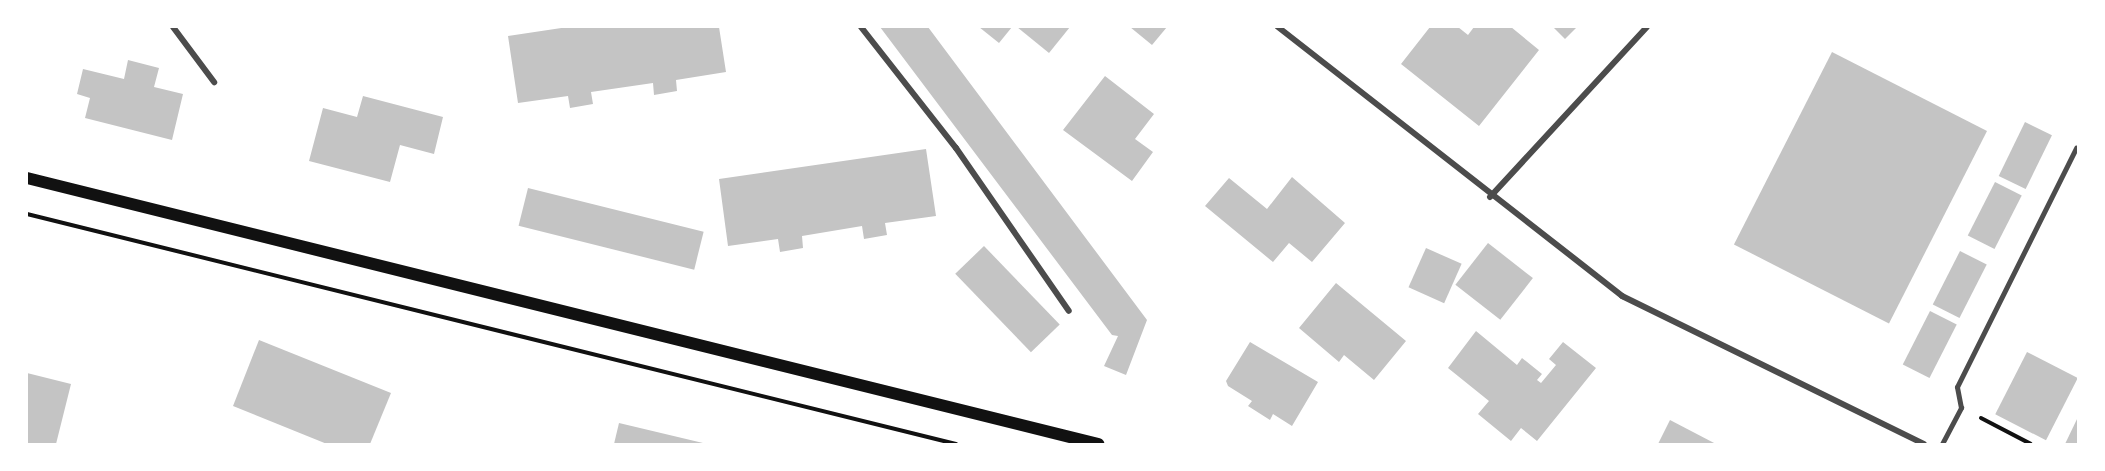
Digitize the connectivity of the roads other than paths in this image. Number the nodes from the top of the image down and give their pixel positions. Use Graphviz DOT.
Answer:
graph roads {
  1 [pos="173,27"];
  2 [pos="861,27"];
  3 [pos="1278,27"];
  4 [pos="1647,27"];
  5 [pos="214,82"];
  6 [pos="2076,148"];
  7 [pos="27,178"];
  8 [pos="1490,196"];
  9 [pos="1069,310"];
  10 [pos="1098,444"];
  11 [pos="1924,444"];
  12 [pos="1942,444"];
  1 -- 5 [label="street"];
  2 -- 9 [label="street"];
  3 -- 8 [label="street"];
  4 -- 8 [label="street"];
  6 -- 12 [label="lane"];
  7 -- 10 [label="main road"];
  8 -- 11 [label="street"];
}
